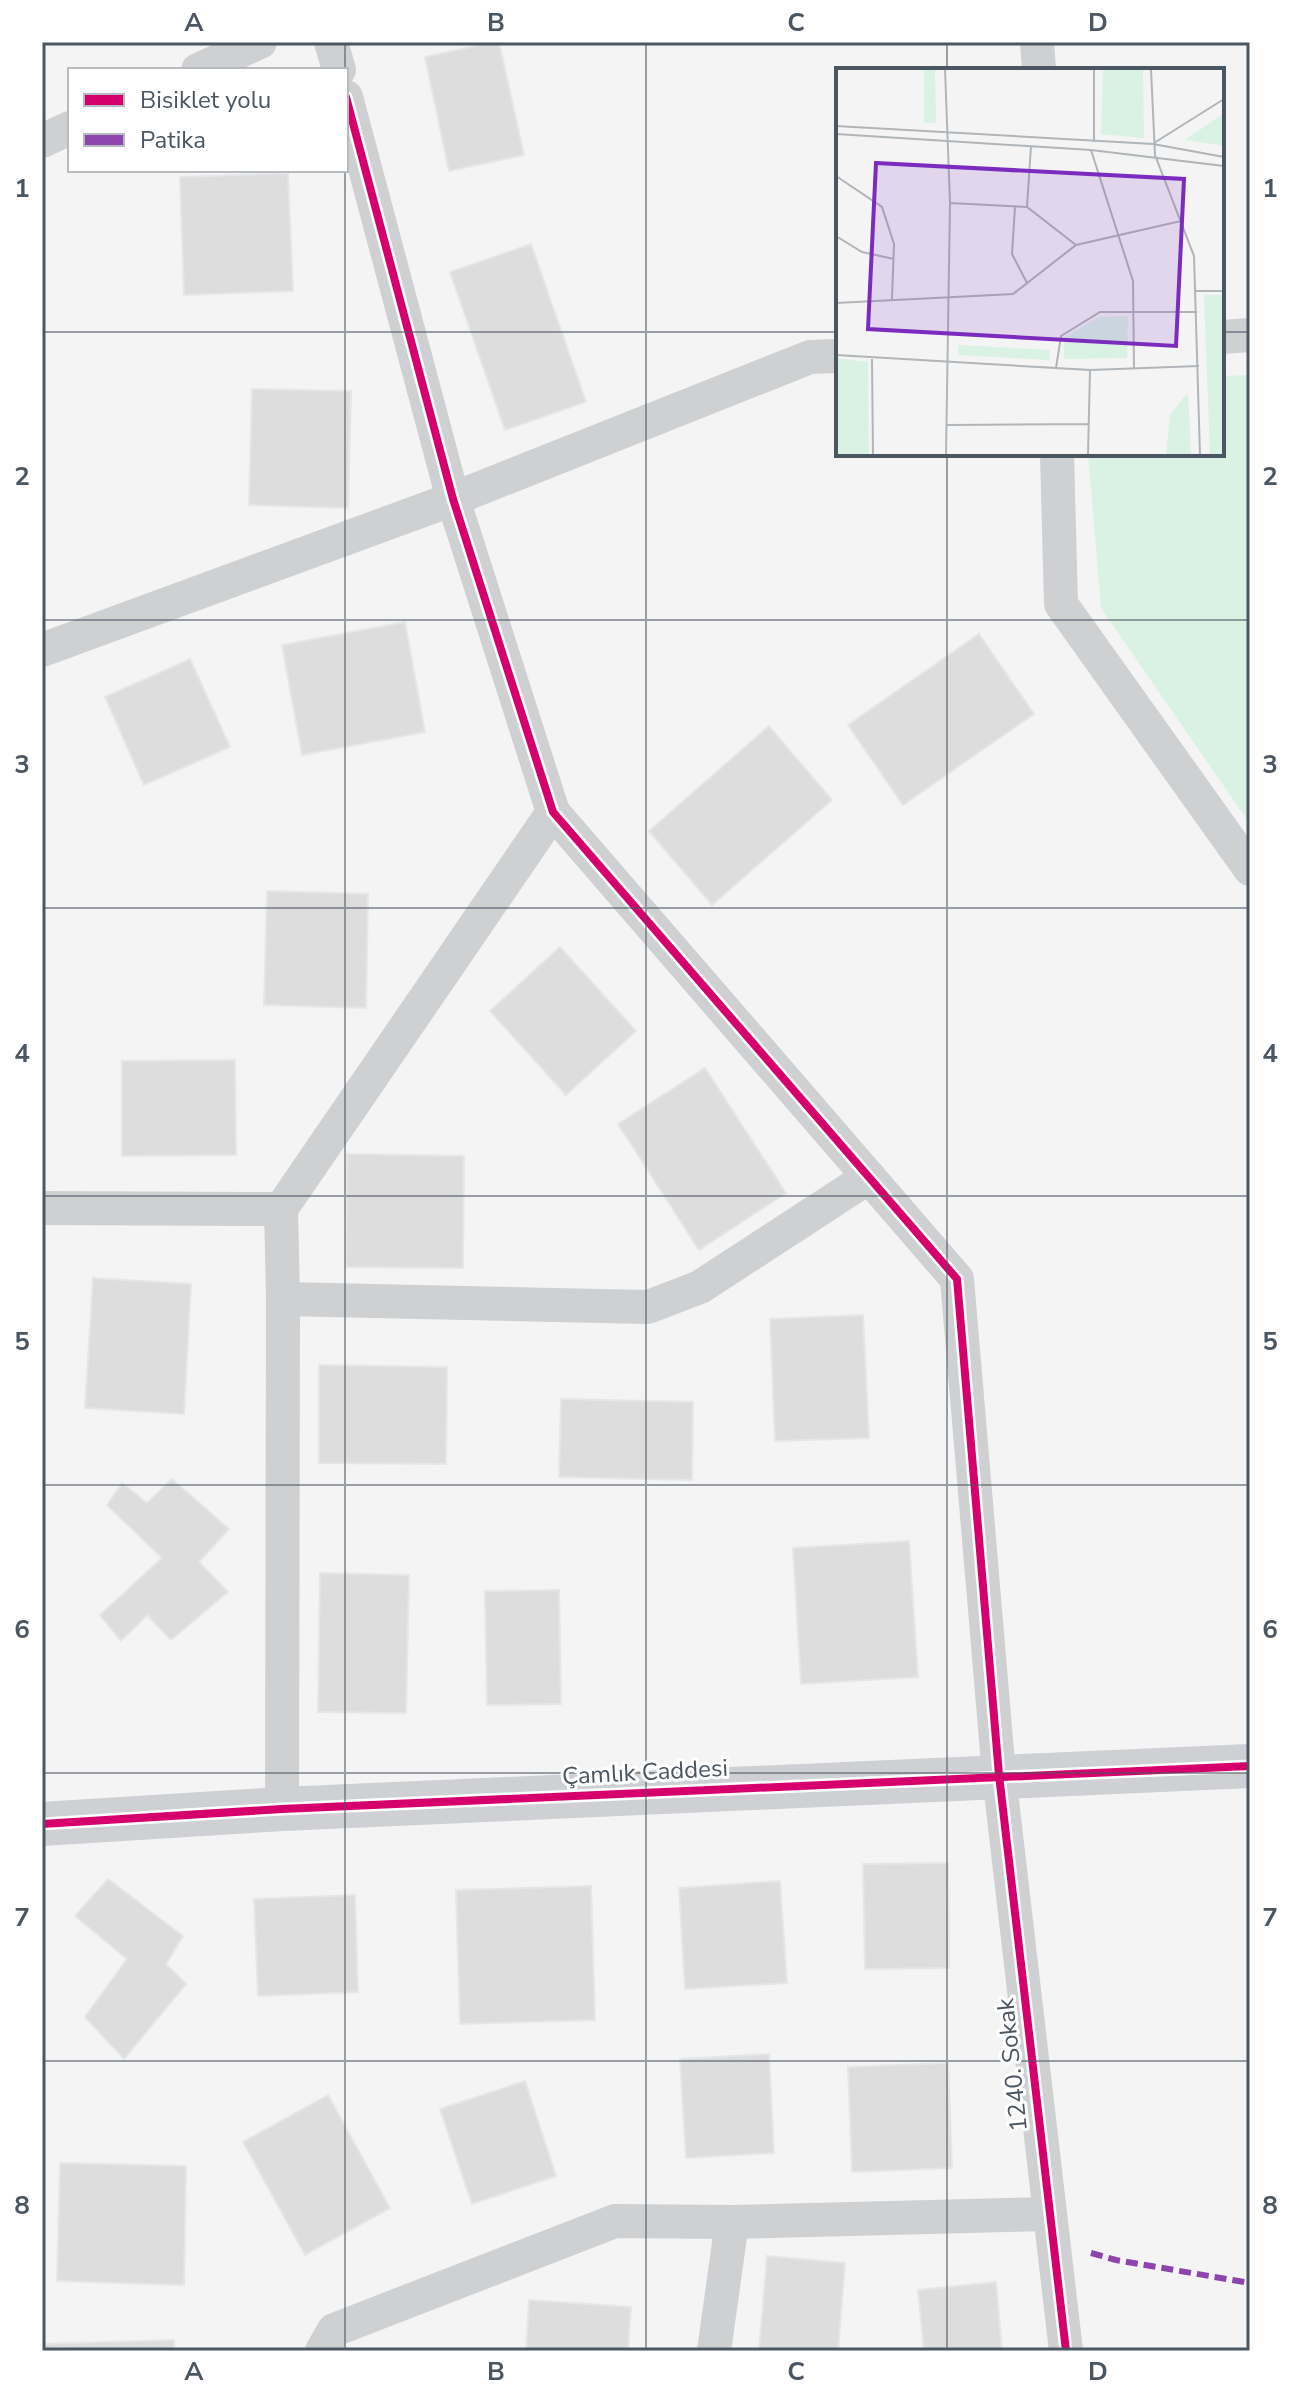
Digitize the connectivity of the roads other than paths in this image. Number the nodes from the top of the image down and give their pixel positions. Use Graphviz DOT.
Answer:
graph roads {
  1 [pos="260,42"];
  2 [pos="331,42"];
  3 [pos="1037,42"];
  4 [pos="202,68"];
  5 [pos="338,68"];
  6 [pos="1039,68"];
  7 [pos="348,105"];
  8 [pos="68,129"];
  9 [pos="42,141"];
  10 [pos="1250,335"];
  11 [pos="1224,337"];
  12 [pos="836,356"];
  13 [pos="1057,456"];
  14 [pos="453,499"];
  15 [pos="42,650"];
  16 [pos="553,812"];
  17 [pos="1250,869"];
  18 [pos="869,1177"];
  19 [pos="42,1208"];
  20 [pos="281,1209"];
  21 [pos="283,1299"];
  22 [pos="1250,1766"];
  23 [pos="999,1775"];
  24 [pos="282,1809"];
  25 [pos="42,1824"];
  26 [pos="1048,2214"];
  27 [pos="732,2222"];
  28 [pos="322,2351"];
  29 [pos="714,2351"];
  30 [pos="1066,2351"];
  1 -- 4 [label="street"];
  2 -- 5 [label="street"];
  3 -- 6 [label="street"];
  7 -- 14 [label="street"];
  8 -- 9 [label="street"];
  10 -- 11 [label="street"];
  12 -- 14 [label="street"];
  13 -- 17 [label="street"];
  14 -- 15 [label="street"];
  14 -- 16 [label="street"];
  16 -- 18 [label="street, 1240. Sokak"];
  16 -- 20 [label="street"];
  18 -- 21 [label="street"];
  18 -- 23 [label="street, 1240. Sokak"];
  19 -- 20 [label="street"];
  20 -- 21 [label="street"];
  21 -- 24 [label="street"];
  22 -- 23 [label="street, Çamlık Caddesi"];
  23 -- 24 [label="street, Çamlık Caddesi"];
  23 -- 26 [label="street, 1240. Sokak"];
  24 -- 25 [label="street, Çamlık Caddesi"];
  26 -- 27 [label="street"];
  26 -- 30 [label="street, 1240. Sokak"];
  27 -- 28 [label="street"];
  27 -- 29 [label="street"];
}
